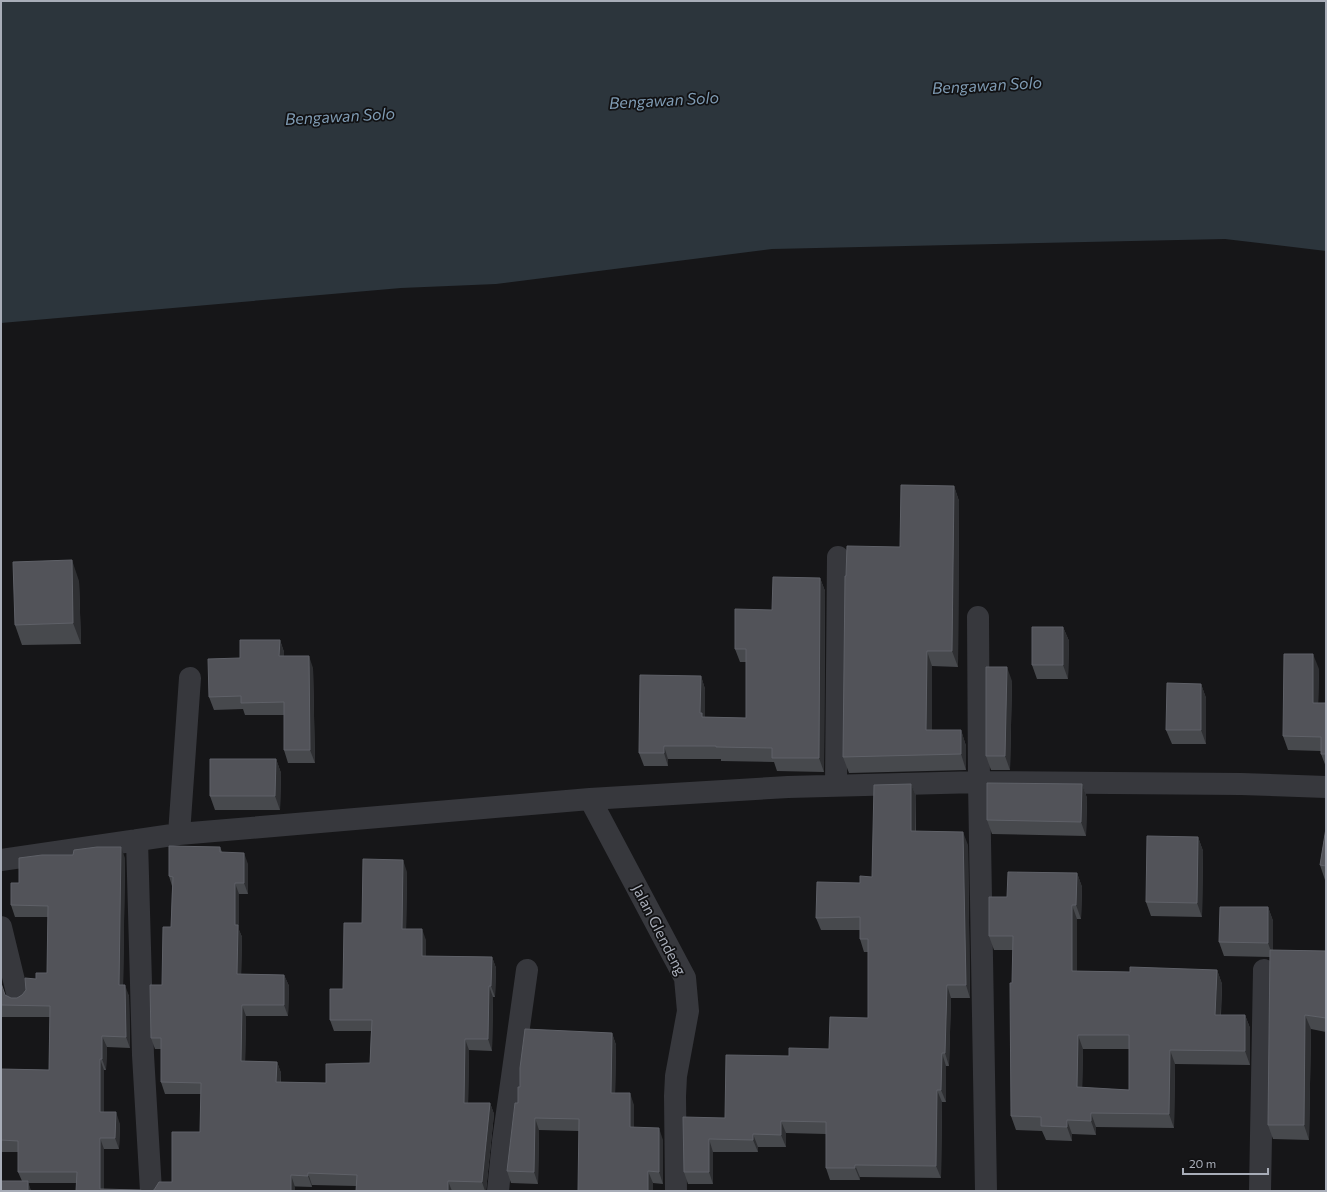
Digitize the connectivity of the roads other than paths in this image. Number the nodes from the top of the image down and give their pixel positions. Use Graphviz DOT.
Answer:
graph roads {
  1 [pos="838,557"];
  2 [pos="978,617"];
  3 [pos="190,678"];
  4 [pos="979,782"];
  5 [pos="836,785"];
  6 [pos="1326,787"];
  7 [pos="590,799"];
  8 [pos="179,834"];
  9 [pos="137,840"];
  10 [pos="1,860"];
  11 [pos="1,927"];
  12 [pos="527,970"];
  13 [pos="1264,970"];
  14 [pos="18,997"];
  15 [pos="151,1191"];
  16 [pos="498,1191"];
  17 [pos="676,1191"];
  18 [pos="986,1191"];
  19 [pos="1260,1191"];
  1 -- 5 [label="street"];
  2 -- 4 [label="street"];
  3 -- 8 [label="street"];
  4 -- 5 [label="street"];
  4 -- 6 [label="street"];
  4 -- 18 [label="street"];
  5 -- 7 [label="street"];
  7 -- 8 [label="street"];
  7 -- 17 [label="street, Jalan Glendeng"];
  8 -- 9 [label="street"];
  9 -- 10 [label="street"];
  9 -- 15 [label="street"];
  11 -- 14 [label="street"];
  12 -- 16 [label="street"];
  13 -- 19 [label="street"];
}
